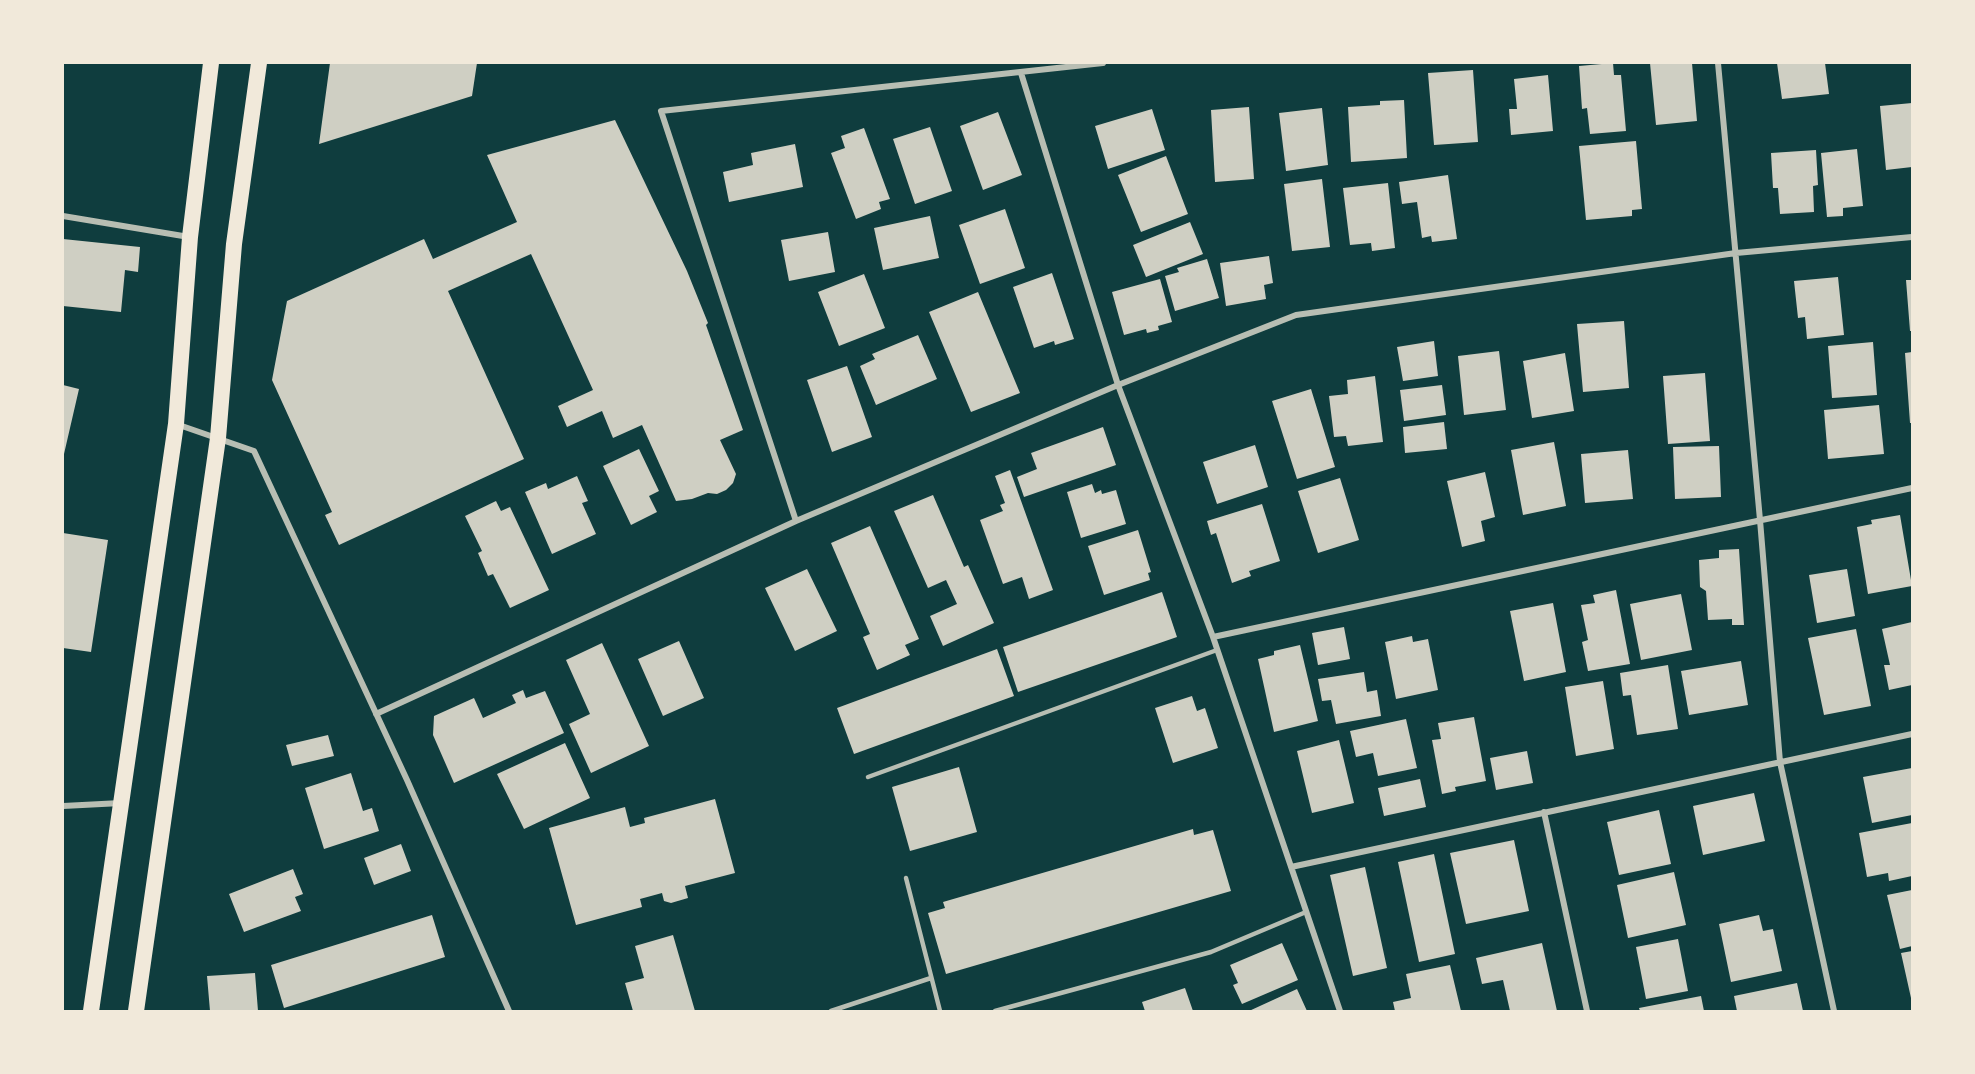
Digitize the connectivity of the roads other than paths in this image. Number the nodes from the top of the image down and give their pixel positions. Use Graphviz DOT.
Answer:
graph roads {
  1 [pos="211,63"];
  2 [pos="260,63"];
  3 [pos="1103,63"];
  4 [pos="1718,63"];
  5 [pos="1021,73"];
  6 [pos="63,216"];
  7 [pos="189,237"];
  8 [pos="1912,237"];
  9 [pos="1736,253"];
  10 [pos="1118,385"];
  11 [pos="176,424"];
  12 [pos="218,438"];
  13 [pos="1912,488"];
  14 [pos="1760,520"];
  15 [pos="796,521"];
  16 [pos="1213,637"];
  17 [pos="1217,650"];
  18 [pos="376,714"];
  19 [pos="1912,734"];
  20 [pos="1780,762"];
  21 [pos="868,777"];
  22 [pos="122,803"];
  23 [pos="63,806"];
  24 [pos="1544,812"];
  25 [pos="1291,867"];
  26 [pos="906,879"];
  27 [pos="1306,912"];
  28 [pos="931,978"];
  29 [pos="91,1011"];
  30 [pos="136,1011"];
  31 [pos="509,1011"];
  32 [pos="831,1011"];
  33 [pos="940,1011"];
  34 [pos="995,1011"];
  35 [pos="1340,1011"];
  36 [pos="1587,1011"];
  37 [pos="1834,1011"];
  1 -- 7 [label="highway"];
  2 -- 12 [label="highway"];
  3 -- 5 [label="street"];
  4 -- 9 [label="street"];
  5 -- 10 [label="street"];
  5 -- 15 [label="street"];
  6 -- 7 [label="street"];
  7 -- 11 [label="highway"];
  8 -- 9 [label="street"];
  9 -- 10 [label="street"];
  9 -- 14 [label="street"];
  10 -- 15 [label="street"];
  10 -- 16 [label="street"];
  11 -- 12 [label="street"];
  11 -- 22 [label="highway"];
  12 -- 18 [label="street"];
  12 -- 30 [label="highway"];
  13 -- 14 [label="street"];
  14 -- 16 [label="street"];
  14 -- 20 [label="street"];
  15 -- 18 [label="street"];
  16 -- 17 [label="street"];
  17 -- 21 [label="lane"];
  17 -- 25 [label="street"];
  18 -- 31 [label="street"];
  19 -- 20 [label="street"];
  20 -- 24 [label="street"];
  20 -- 37 [label="street"];
  22 -- 23 [label="street"];
  22 -- 29 [label="highway"];
  24 -- 25 [label="street"];
  24 -- 36 [label="street"];
  25 -- 27 [label="street"];
  26 -- 28 [label="lane"];
  27 -- 34 [label="lane"];
  27 -- 35 [label="street"];
  28 -- 32 [label="lane"];
  28 -- 33 [label="lane"];
}
